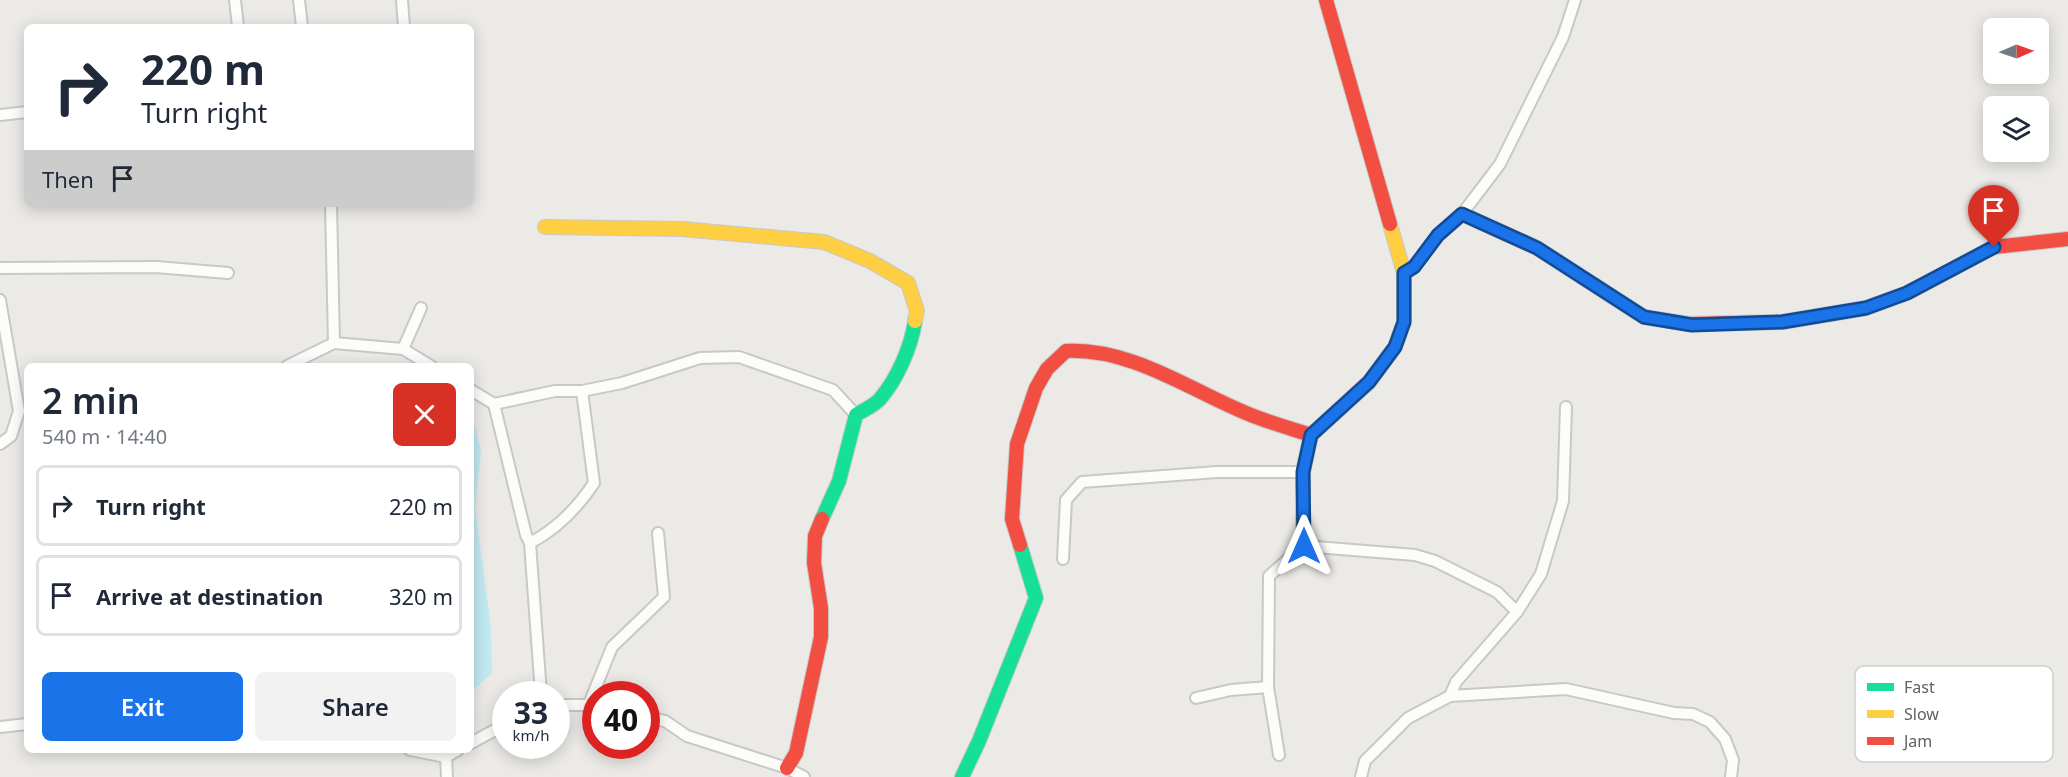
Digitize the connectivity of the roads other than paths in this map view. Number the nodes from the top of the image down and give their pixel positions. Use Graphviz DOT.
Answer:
graph roads {
  1 [pos="235,0"];
  2 [pos="298,0"];
  3 [pos="402,0"];
  4 [pos="1326,0"];
  5 [pos="1575,0"];
  6 [pos="237,24"];
  7 [pos="302,24"];
  8 [pos="404,24"];
  9 [pos="24,112"];
  10 [pos="0,115"];
  11 [pos="331,207"];
  12 [pos="1462,214"];
  13 [pos="545,227"];
  14 [pos="2068,239"];
  15 [pos="0,268"];
  16 [pos="228,273"];
  17 [pos="1404,273"];
  18 [pos="0,300"];
  19 [pos="421,308"];
  20 [pos="334,343"];
  21 [pos="402,349"];
  22 [pos="293,363"];
  23 [pos="426,363"];
  24 [pos="582,391"];
  25 [pos="474,392"];
  26 [pos="494,404"];
  27 [pos="1566,407"];
  28 [pos="856,415"];
  29 [pos="1311,435"];
  30 [pos="0,444"];
  31 [pos="1303,472"];
  32 [pos="658,533"];
  33 [pos="530,543"];
  34 [pos="1304,546"];
  35 [pos="1063,559"];
  36 [pos="1517,612"];
  37 [pos="540,681"];
  38 [pos="600,681"];
  39 [pos="1268,687"];
  40 [pos="1450,696"];
  41 [pos="1196,698"];
  42 [pos="660,720"];
  43 [pos="24,724"];
  44 [pos="0,727"];
  45 [pos="492,732"];
  46 [pos="474,741"];
  47 [pos="425,753"];
  48 [pos="453,753"];
  49 [pos="1279,755"];
  50 [pos="446,757"];
  51 [pos="787,768"];
  52 [pos="447,777"];
  53 [pos="804,777"];
  54 [pos="962,777"];
  55 [pos="1361,777"];
  56 [pos="1731,777"];
  1 -- 6 [label="street"];
  2 -- 7 [label="street"];
  3 -- 8 [label="street"];
  4 -- 17 [label="street"];
  5 -- 12 [label="street"];
  9 -- 10 [label="street"];
  11 -- 20 [label="street"];
  12 -- 14 [label="street"];
  12 -- 17 [label="street"];
  13 -- 28 [label="street"];
  15 -- 16 [label="street"];
  17 -- 29 [label="street"];
  18 -- 30 [label="street"];
  19 -- 21 [label="street"];
  20 -- 21 [label="street"];
  20 -- 22 [label="street"];
  21 -- 23 [label="street"];
  24 -- 26 [label="street"];
  24 -- 28 [label="street"];
  24 -- 33 [label="street"];
  25 -- 26 [label="street"];
  26 -- 33 [label="street"];
  27 -- 36 [label="street"];
  28 -- 51 [label="street"];
  29 -- 31 [label="street"];
  29 -- 54 [label="street"];
  31 -- 34 [label="street"];
  31 -- 35 [label="street"];
  32 -- 38 [label="street"];
  33 -- 37 [label="street"];
  34 -- 36 [label="street"];
  34 -- 39 [label="street"];
  36 -- 40 [label="street"];
  39 -- 41 [label="street"];
  39 -- 49 [label="street"];
  40 -- 55 [label="street"];
  40 -- 56 [label="street"];
  42 -- 51 [label="street"];
  43 -- 44 [label="street"];
  45 -- 46 [label="street"];
  47 -- 50 [label="street"];
  48 -- 50 [label="street"];
  50 -- 52 [label="street"];
  51 -- 53 [label="street"];
}
